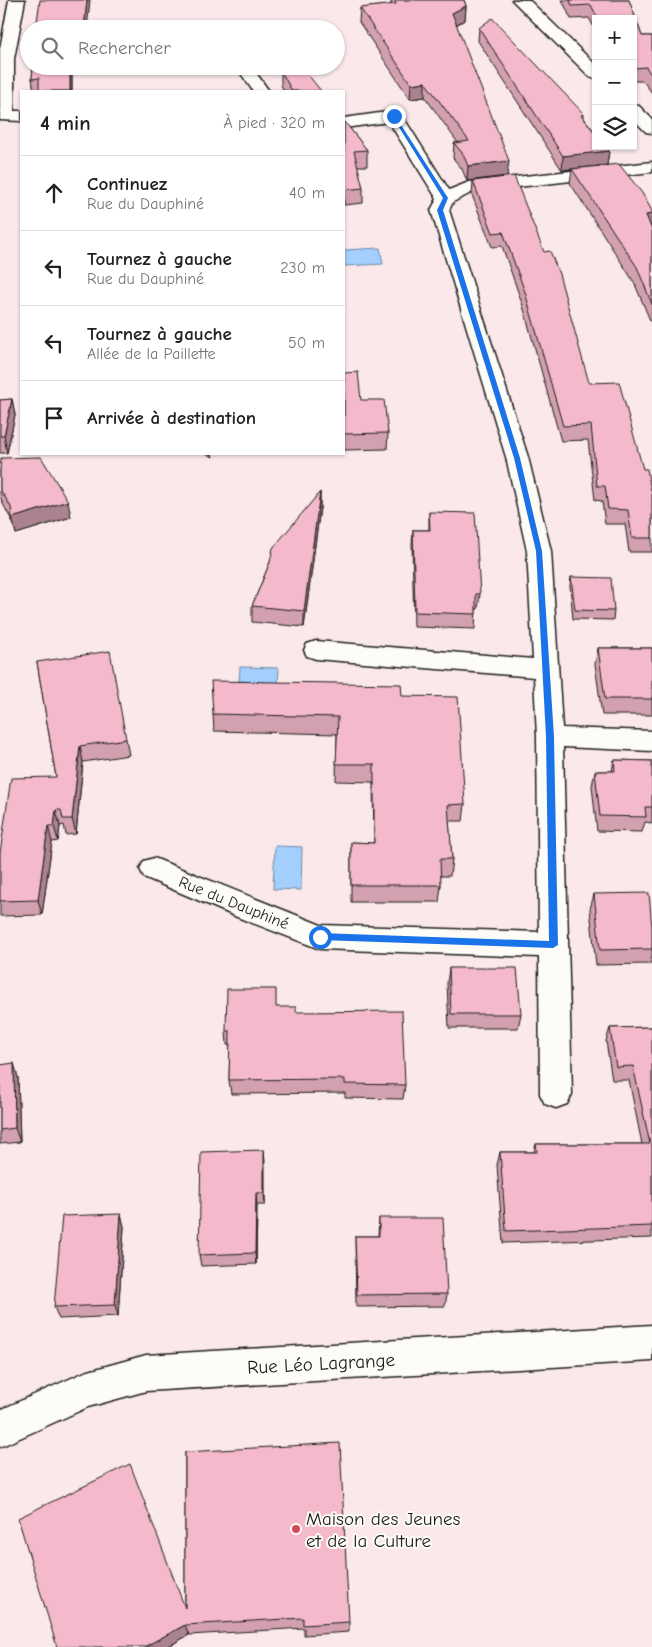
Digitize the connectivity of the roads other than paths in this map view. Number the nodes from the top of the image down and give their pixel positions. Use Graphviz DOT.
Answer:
graph roads {
  1 [pos="17,0"];
  2 [pos="520,0"];
  3 [pos="592,70"];
  4 [pos="250,75"];
  5 [pos="260,90"];
  6 [pos="637,114"];
  7 [pos="20,116"];
  8 [pos="345,123"];
  9 [pos="652,128"];
  10 [pos="652,167"];
  11 [pos="446,198"];
  12 [pos="316,650"];
  13 [pos="546,669"];
  14 [pos="550,737"];
  15 [pos="652,742"];
  16 [pos="154,869"];
  17 [pos="553,945"];
  18 [pos="556,1094"];
  19 [pos="652,1343"];
  20 [pos="0,1429"];
  1 -- 7 [label="street"];
  2 -- 3 [label="street"];
  4 -- 5 [label="street"];
  6 -- 9 [label="street"];
  8 -- 11 [label="street"];
  10 -- 11 [label="street"];
  11 -- 13 [label="street"];
  12 -- 13 [label="street"];
  13 -- 14 [label="street"];
  14 -- 15 [label="street"];
  14 -- 17 [label="street"];
  16 -- 17 [label="street, Rue du Dauphiné"];
  17 -- 18 [label="street"];
  19 -- 20 [label="street, Rue Léo Lagrange"];
}
